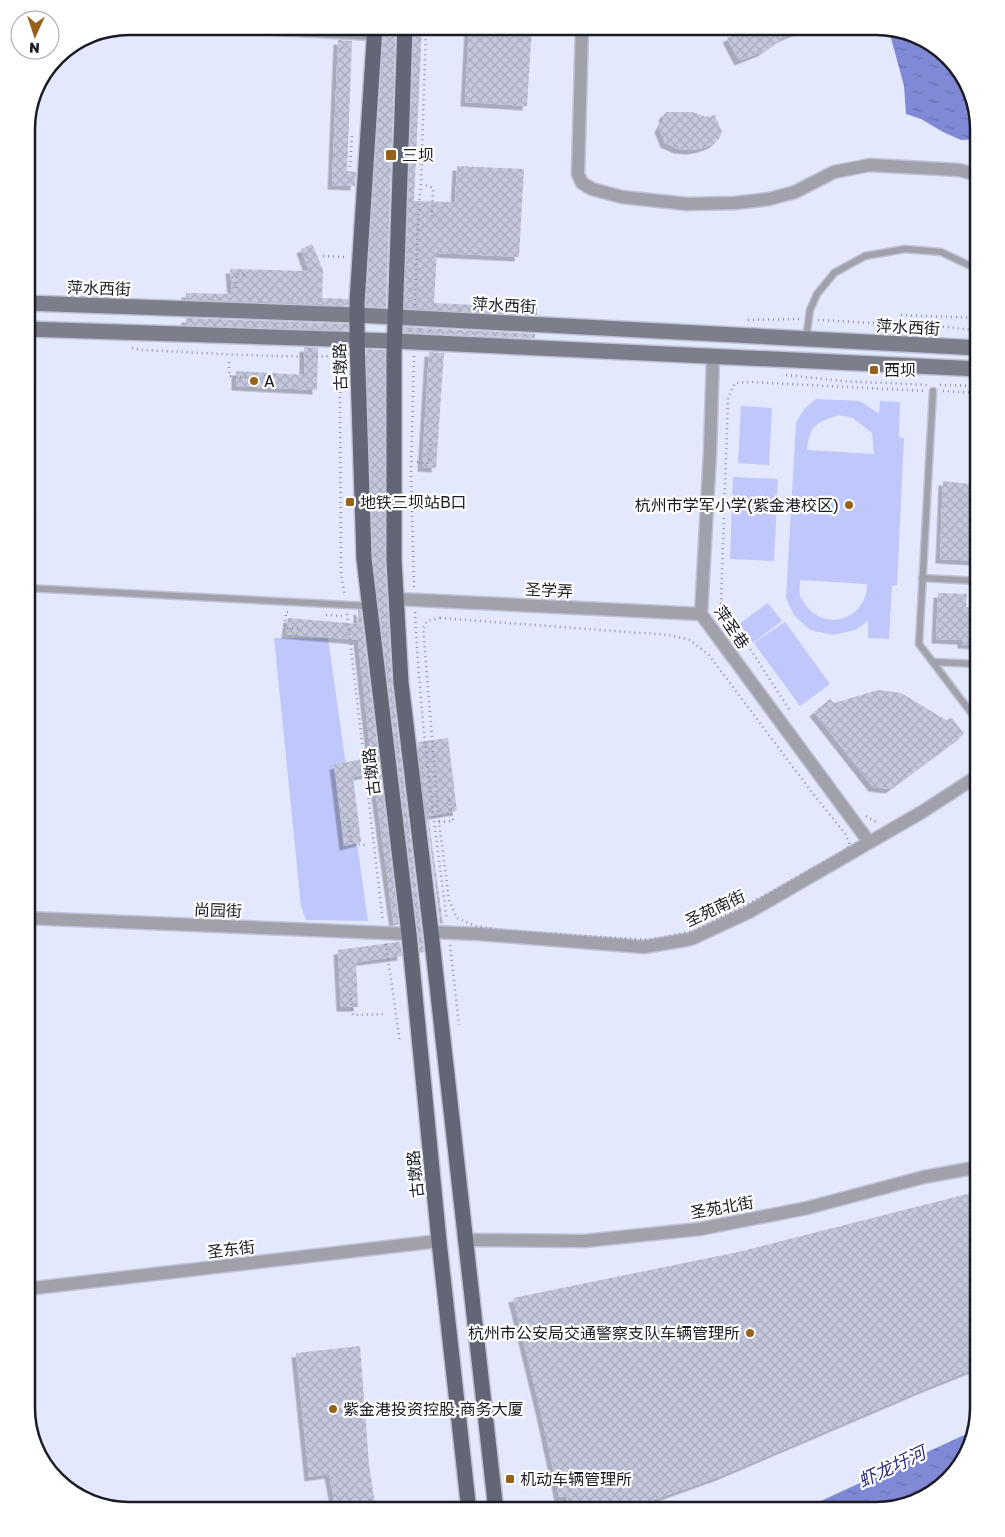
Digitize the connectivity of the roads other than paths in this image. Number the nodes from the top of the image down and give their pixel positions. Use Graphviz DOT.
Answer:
graph roads {
  1 [pos="375,35"];
  2 [pos="405,35"];
  3 [pos="582,35"];
  4 [pos="970,172"];
  5 [pos="970,266"];
  6 [pos="35,304"];
  7 [pos="357,315"];
  8 [pos="394,317"];
  9 [pos="35,330"];
  10 [pos="806,339"];
  11 [pos="357,340"];
  12 [pos="394,341"];
  13 [pos="970,348"];
  14 [pos="713,356"];
  15 [pos="970,369"];
  16 [pos="934,391"];
  17 [pos="922,578"];
  18 [pos="970,580"];
  19 [pos="35,588"];
  20 [pos="396,598"];
  21 [pos="370,606"];
  22 [pos="701,614"];
  23 [pos="933,662"];
  24 [pos="970,664"];
  25 [pos="970,712"];
  26 [pos="970,781"];
  27 [pos="869,842"];
  28 [pos="35,918"];
  29 [pos="431,932"];
  30 [pos="409,934"];
  31 [pos="970,1169"];
  32 [pos="466,1240"];
  33 [pos="439,1241"];
  34 [pos="35,1288"];
  35 [pos="468,1502"];
  36 [pos="495,1502"];
  1 -- 7 [label="main road, 古墩路"];
  2 -- 8 [label="main road"];
  3 -- 4 [label="street"];
  5 -- 10 [label="lane"];
  6 -- 7 [label="main road, 萍水西街"];
  7 -- 8 [label="main road, 萍水西街"];
  7 -- 11 [label="main road, 古墩路"];
  8 -- 10 [label="main road, 萍水西街"];
  8 -- 12 [label="main road"];
  9 -- 11 [label="main road"];
  10 -- 13 [label="main road, 萍水西街"];
  11 -- 12 [label="main road"];
  11 -- 21 [label="main road, 古墩路"];
  12 -- 14 [label="main road"];
  12 -- 20 [label="main road"];
  14 -- 15 [label="main road"];
  14 -- 22 [label="street, 萍圣巷"];
  16 -- 17 [label="lane"];
  17 -- 18 [label="lane"];
  17 -- 23 [label="lane"];
  19 -- 21 [label="lane"];
  20 -- 22 [label="street, 圣学弄"];
  20 -- 29 [label="main road"];
  21 -- 30 [label="main road, 古墩路"];
  22 -- 27 [label="street, 萍圣巷"];
  23 -- 24 [label="lane"];
  23 -- 25 [label="lane"];
  26 -- 27 [label="street, 圣苑南街"];
  27 -- 29 [label="street, 圣苑南街"];
  28 -- 30 [label="street, 尚园街"];
  29 -- 32 [label="main road"];
  30 -- 33 [label="main road, 古墩路"];
  31 -- 32 [label="street, 圣苑北街"];
  32 -- 36 [label="main road"];
  33 -- 34 [label="street, 圣东街"];
  33 -- 35 [label="main road, 古墩路"];
}
